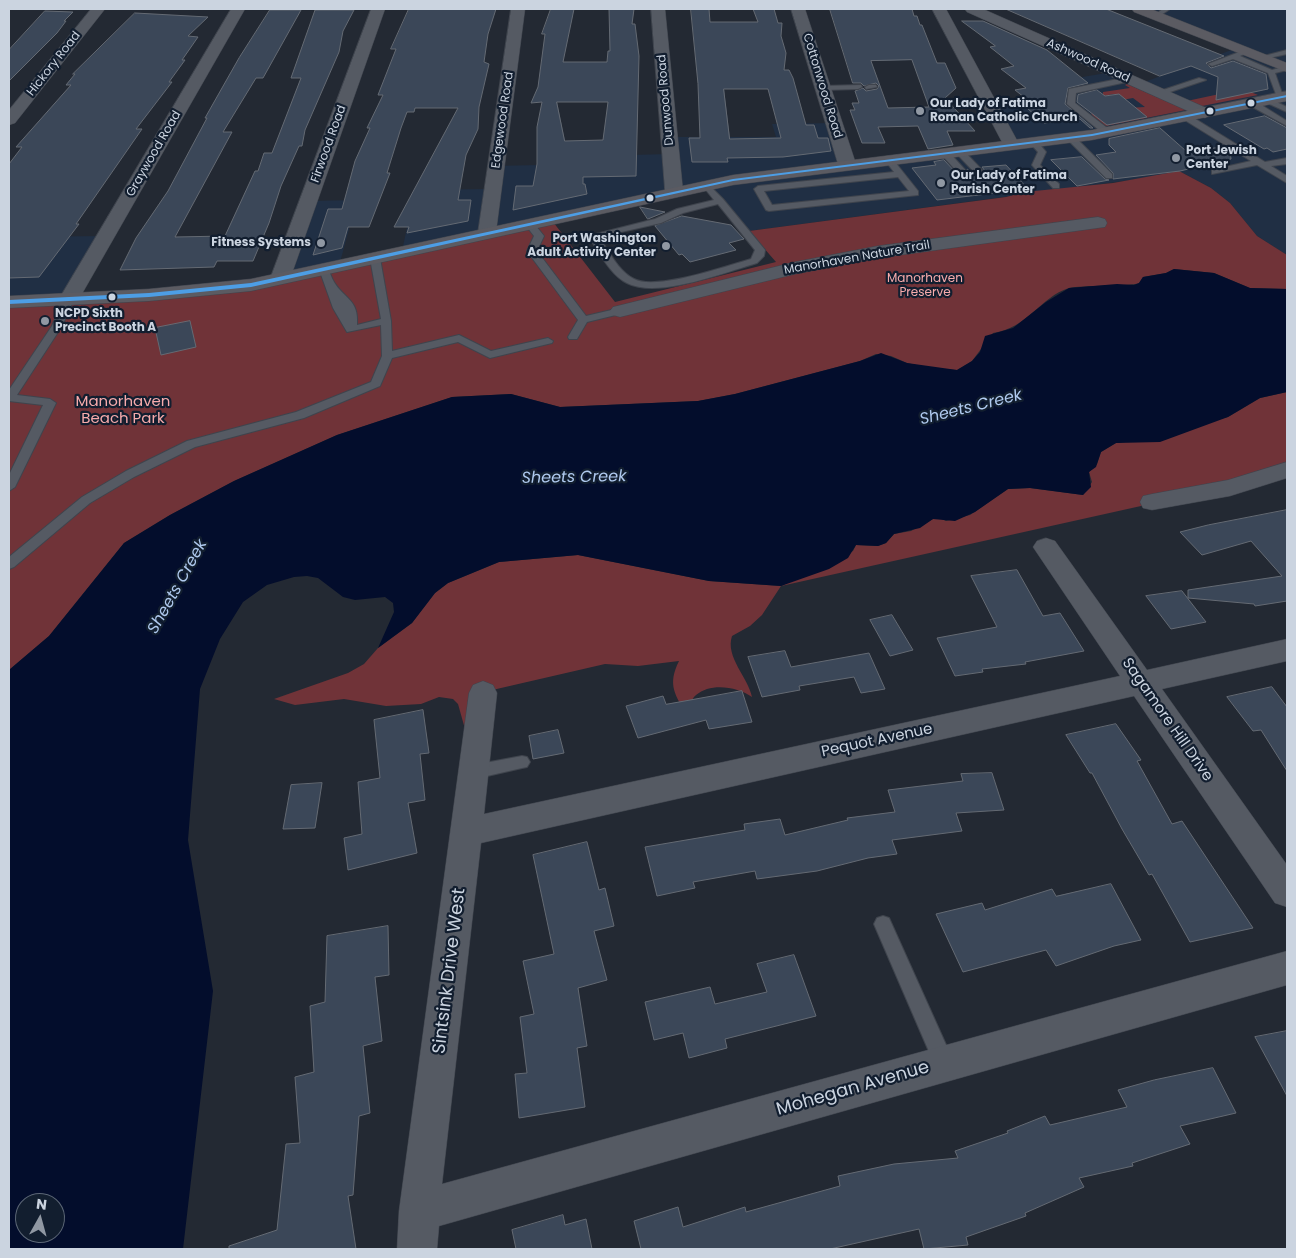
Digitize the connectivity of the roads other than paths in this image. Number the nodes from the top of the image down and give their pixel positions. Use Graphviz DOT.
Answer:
graph roads {
  1 [pos="98,9"];
  2 [pos="238,9"];
  3 [pos="378,9"];
  4 [pos="518,9"];
  5 [pos="658,9"];
  6 [pos="798,9"];
  7 [pos="939,9"];
  8 [pos="972,9"];
  9 [pos="1139,9"];
  10 [pos="1162,12"];
  11 [pos="1287,52"];
  12 [pos="1240,54"];
  13 [pos="1260,58"];
  14 [pos="1212,64"];
  15 [pos="1287,68"];
  16 [pos="1271,72"];
  17 [pos="1128,79"];
  18 [pos="1202,80"];
  19 [pos="858,87"];
  20 [pos="823,88"];
  21 [pos="1158,93"];
  22 [pos="1275,101"];
  23 [pos="1205,113"];
  24 [pos="1186,117"];
  25 [pos="9,120"];
  26 [pos="1287,124"];
  27 [pos="1108,133"];
  28 [pos="1071,138"];
  29 [pos="1033,142"];
  30 [pos="1011,144"];
  31 [pos="952,151"];
  32 [pos="888,159"];
  33 [pos="1287,160"];
  34 [pos="846,164"];
  35 [pos="1262,164"];
  36 [pos="1215,172"];
  37 [pos="980,173"];
  38 [pos="900,174"];
  39 [pos="964,174"];
  40 [pos="1109,176"];
  41 [pos="1287,180"];
  42 [pos="756,182"];
  43 [pos="706,184"];
  44 [pos="1056,186"];
  45 [pos="674,191"];
  46 [pos="720,201"];
  47 [pos="1098,222"];
  48 [pos="529,223"];
  49 [pos="487,232"];
  50 [pos="375,258"];
  51 [pos="328,277"];
  52 [pos="280,279"];
  53 [pos="69,299"];
  54 [pos="9,302"];
  55 [pos="620,310"];
  56 [pos="583,320"];
  57 [pos="386,321"];
  58 [pos="573,337"];
  59 [pos="548,341"];
  60 [pos="387,356"];
  61 [pos="9,398"];
  62 [pos="1287,470"];
  63 [pos="9,488"];
  64 [pos="1152,502"];
  65 [pos="1046,547"];
  66 [pos="9,564"];
  67 [pos="1287,650"];
  68 [pos="1141,682"];
  69 [pos="483,693"];
  70 [pos="522,762"];
  71 [pos="474,772"];
  72 [pos="468,832"];
  73 [pos="1287,892"];
  74 [pos="883,924"];
  75 [pos="1287,968"];
  76 [pos="944,1064"];
  77 [pos="419,1211"];
  78 [pos="417,1249"];
  1 -- 25 [label="street, Hickory Road"];
  2 -- 53 [label="street, Graywood Road"];
  3 -- 52 [label="street, Firwood Road"];
  4 -- 49 [label="street, Edgewood Road"];
  5 -- 45 [label="street, Dunwood Road"];
  6 -- 20 [label="street, Cottonwood Road"];
  7 -- 30 [label="street"];
  8 -- 17 [label="street, Ashwood Road"];
  9 -- 10 [label="street"];
  10 -- 12 [label="street"];
  11 -- 13 [label="lane"];
  12 -- 13 [label="street"];
  12 -- 14 [label="lane"];
  12 -- 16 [label="lane"];
  13 -- 15 [label="street"];
  15 -- 16 [label="lane"];
  16 -- 22 [label="lane"];
  17 -- 21 [label="street, Ashwood Road"];
  17 -- 27 [label="lane"];
  18 -- 21 [label="lane"];
  19 -- 20 [label="lane"];
  20 -- 34 [label="street, Cottonwood Road"];
  21 -- 23 [label="street, Ashwood Road"];
  22 -- 23 [label="street"];
  22 -- 26 [label="lane"];
  23 -- 24 [label="street"];
  24 -- 27 [label="street"];
  24 -- 35 [label="lane"];
  27 -- 28 [label="street"];
  28 -- 29 [label="street"];
  28 -- 40 [label="lane"];
  29 -- 30 [label="street"];
  29 -- 44 [label="lane"];
  30 -- 31 [label="street"];
  31 -- 32 [label="street"];
  31 -- 37 [label="lane"];
  31 -- 39 [label="lane"];
  32 -- 34 [label="street"];
  32 -- 38 [label="lane"];
  33 -- 35 [label="lane"];
  34 -- 42 [label="street"];
  35 -- 36 [label="lane"];
  35 -- 41 [label="lane"];
  38 -- 42 [label="lane"];
  38 -- 42 [label="lane"];
  42 -- 43 [label="street"];
  43 -- 45 [label="street"];
  43 -- 46 [label="lane"];
  45 -- 48 [label="street"];
  46 -- 46 [label="lane"];
  47 -- 55 [label="street, Manorhaven Nature Trail"];
  48 -- 49 [label="street"];
  48 -- 56 [label="lane"];
  49 -- 50 [label="street"];
  50 -- 51 [label="street"];
  50 -- 57 [label="lane"];
  51 -- 52 [label="street"];
  51 -- 57 [label="lane"];
  52 -- 53 [label="street"];
  53 -- 54 [label="street"];
  53 -- 61 [label="lane"];
  55 -- 56 [label="lane"];
  56 -- 58 [label="lane"];
  57 -- 60 [label="lane"];
  59 -- 60 [label="lane"];
  60 -- 66 [label="lane"];
  61 -- 63 [label="lane"];
  62 -- 64 [label="street"];
  65 -- 68 [label="street, Sagamore Hill Drive"];
  67 -- 68 [label="street, Pequot Avenue"];
  68 -- 72 [label="street, Pequot Avenue"];
  68 -- 73 [label="street, Sagamore Hill Drive"];
  69 -- 71 [label="street, Sintsink Drive West"];
  70 -- 71 [label="lane"];
  71 -- 72 [label="street, Sintsink Drive West"];
  72 -- 77 [label="street, Sintsink Drive West"];
  74 -- 76 [label="lane"];
  75 -- 76 [label="street, Mohegan Avenue"];
  76 -- 77 [label="street, Mohegan Avenue"];
  77 -- 78 [label="street, Sintsink Drive West"];
}
